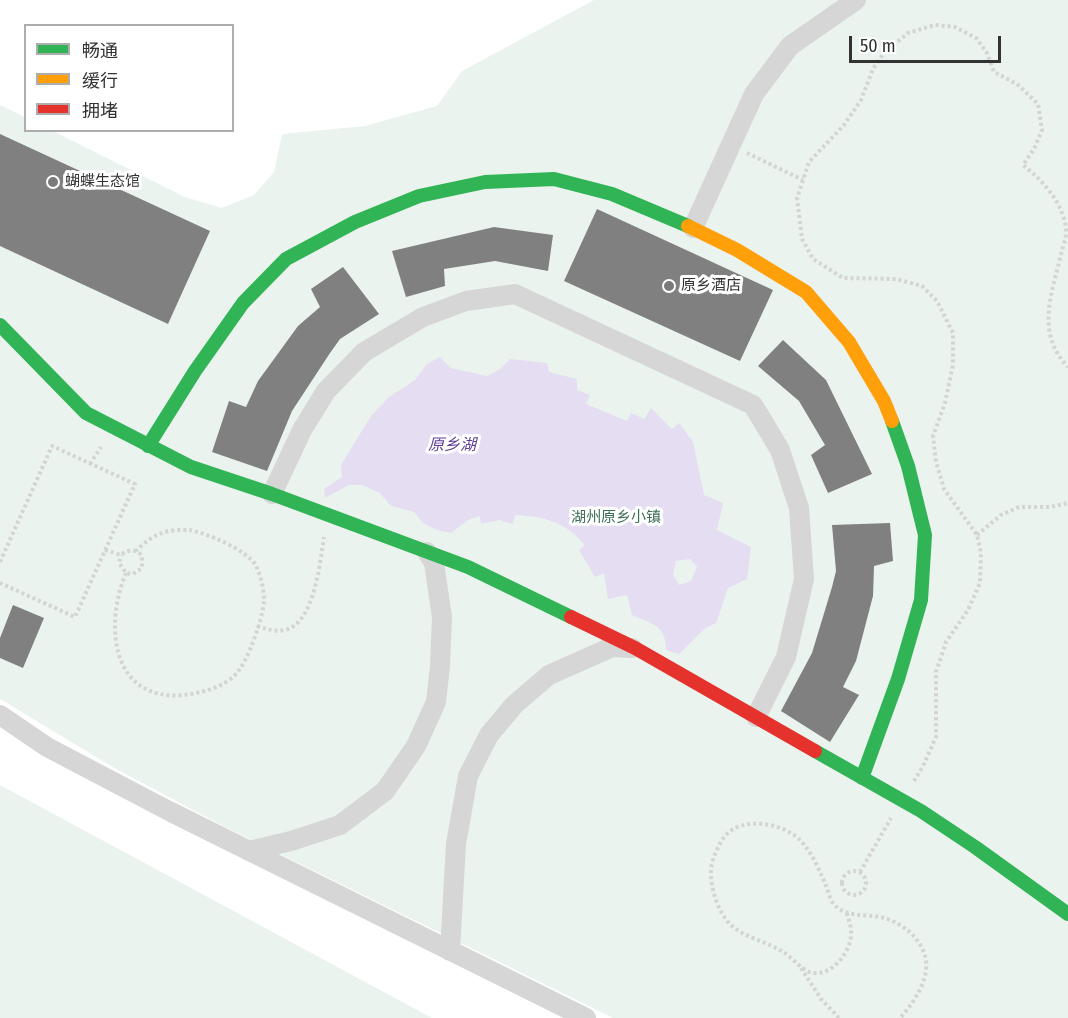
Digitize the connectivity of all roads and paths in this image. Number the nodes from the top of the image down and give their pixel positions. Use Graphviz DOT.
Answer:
graph roads {
  1 [pos="856,0"];
  2 [pos="731,146"];
  3 [pos="803,180"];
  4 [pos="693,228"];
  5 [pos="0,325"];
  6 [pos="1068,367"];
  7 [pos="148,446"];
  8 [pos="272,494"];
  9 [pos="1068,503"];
  10 [pos="330,515"];
  11 [pos="977,535"];
  12 [pos="105,550"];
  13 [pos="136,551"];
  14 [pos="427,552"];
  15 [pos="121,555"];
  16 [pos="0,562"];
  17 [pos="126,573"];
  18 [pos="0,583"];
  19 [pos="257,626"];
  20 [pos="635,648"];
  21 [pos="0,714"];
  22 [pos="756,717"];
  23 [pos="862,778"];
  24 [pos="901,800"];
  25 [pos="249,851"];
  26 [pos="860,872"];
  27 [pos="847,913"];
  28 [pos="1068,914"];
  29 [pos="450,951"];
  30 [pos="801,967"];
  31 [pos="586,1018"];
  32 [pos="839,1018"];
  33 [pos="900,1018"];
  1 -- 2 [label="street"];
  2 -- 3 [label="path"];
  2 -- 4 [label="street"];
  3 -- 6 [label="path"];
  3 -- 11 [label="path"];
  4 -- 7 [label="street"];
  4 -- 23 [label="street"];
  5 -- 7 [label="street"];
  7 -- 8 [label="street"];
  8 -- 10 [label="street"];
  8 -- 22 [label="street"];
  9 -- 11 [label="path"];
  10 -- 14 [label="street"];
  10 -- 19 [label="path"];
  11 -- 24 [label="path"];
  12 -- 15 [label="path"];
  12 -- 16 [label="path"];
  12 -- 18 [label="path"];
  13 -- 15 [label="path"];
  13 -- 17 [label="path"];
  13 -- 19 [label="path"];
  14 -- 20 [label="street"];
  14 -- 25 [label="street"];
  15 -- 17 [label="path"];
  17 -- 19 [label="path"];
  20 -- 22 [label="street"];
  20 -- 29 [label="street"];
  21 -- 25 [label="street"];
  22 -- 23 [label="street"];
  23 -- 24 [label="street"];
  24 -- 26 [label="path"];
  24 -- 28 [label="street"];
  25 -- 29 [label="street"];
  26 -- 26 [label="path"];
  27 -- 30 [label="path"];
  27 -- 30 [label="path"];
  27 -- 33 [label="path"];
  29 -- 31 [label="street"];
  30 -- 32 [label="path"];
}
